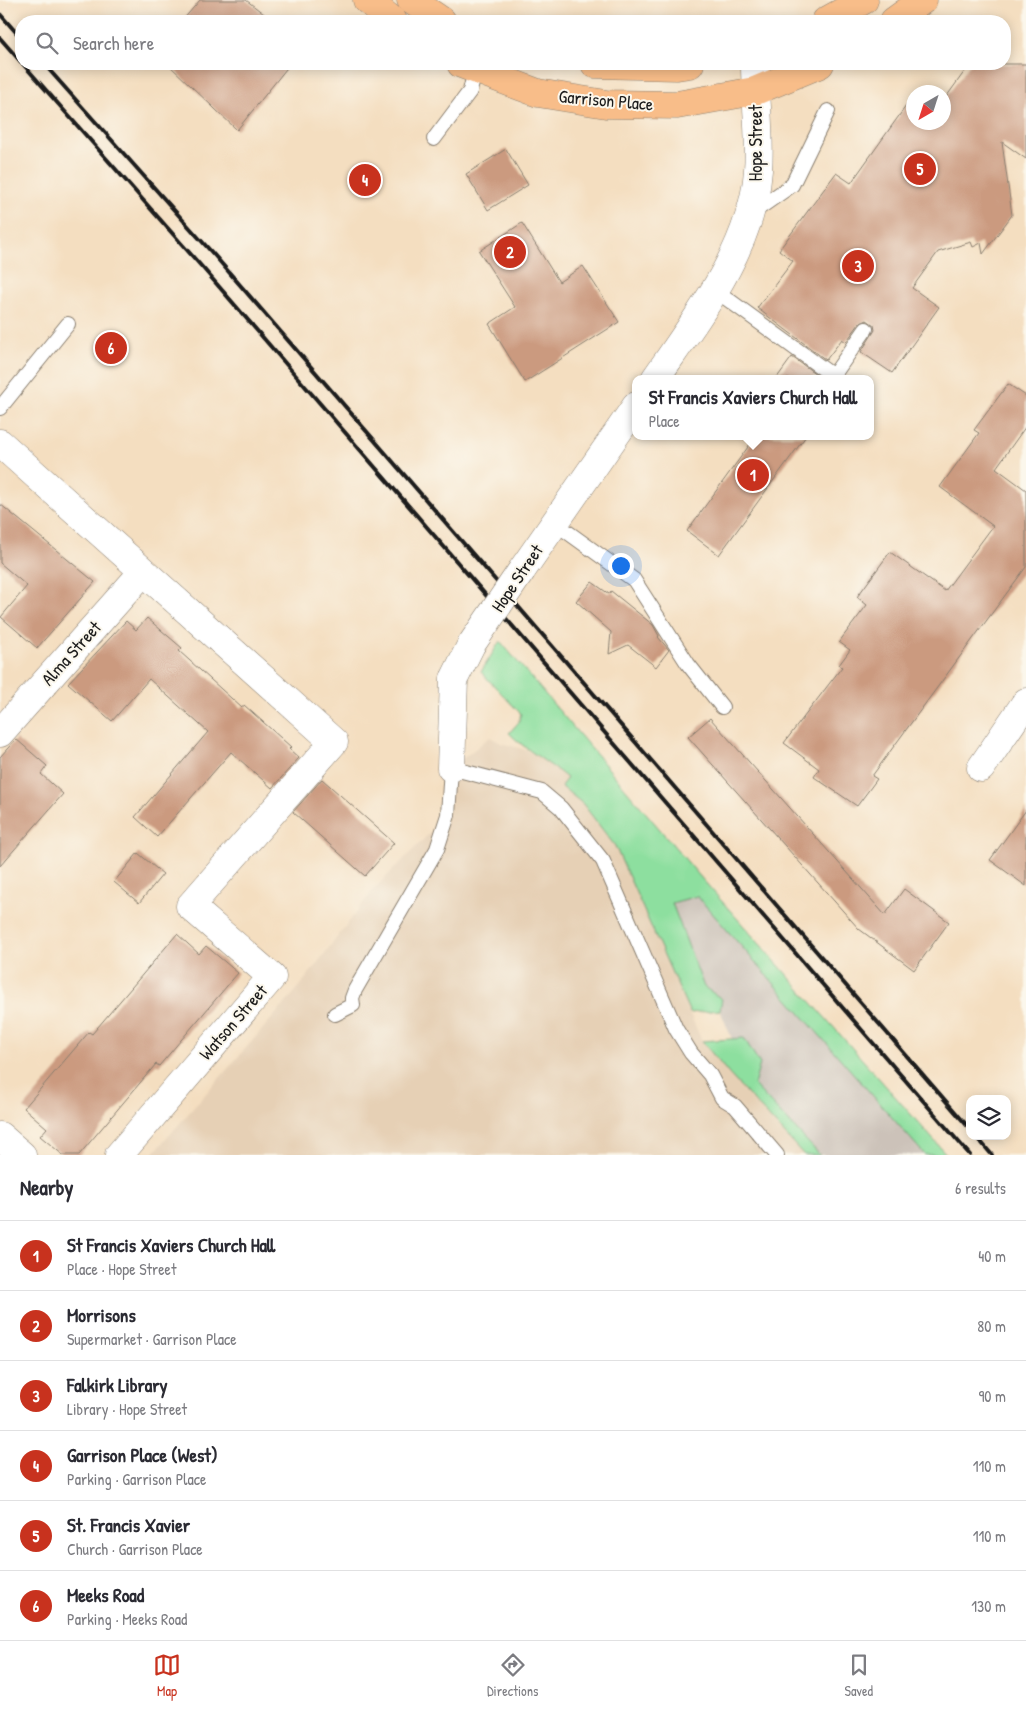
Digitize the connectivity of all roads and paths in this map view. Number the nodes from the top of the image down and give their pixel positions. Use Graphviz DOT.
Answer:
graph roads {
  1 [pos="366,0"];
  2 [pos="411,0"];
  3 [pos="864,0"];
  4 [pos="923,0"];
  5 [pos="385,15"];
  6 [pos="433,15"];
  7 [pos="837,15"];
  8 [pos="902,15"];
  9 [pos="468,70"];
  10 [pos="476,70"];
  11 [pos="755,70"];
  12 [pos="806,70"];
  13 [pos="755,91"];
  14 [pos="828,111"];
  15 [pos="434,139"];
  16 [pos="751,214"];
  17 [pos="715,290"];
  18 [pos="68,324"];
  19 [pos="866,330"];
  20 [pos="658,375"];
  21 [pos="833,375"];
  22 [pos="835,375"];
  23 [pos="0,408"];
  24 [pos="632,412"];
  25 [pos="0,443"];
  26 [pos="555,523"];
  27 [pos="143,572"];
  28 [pos="1026,702"];
  29 [pos="722,707"];
  30 [pos="0,733"];
  31 [pos="451,768"];
  32 [pos="981,768"];
  33 [pos="335,1014"];
  34 [pos="0,1136"];
  35 [pos="22,1155"];
  36 [pos="119,1155"];
  37 [pos="777,1155"];
  1 -- 5 [label="main road"];
  2 -- 6 [label="main road"];
  3 -- 7 [label="main road"];
  4 -- 8 [label="main road"];
  9 -- 15 [label="lane"];
  10 -- 13 [label="main road, Garrison Place"];
  11 -- 13 [label="street"];
  12 -- 13 [label="main road, Garrison Place"];
  13 -- 16 [label="street, Hope Street"];
  14 -- 16 [label="lane"];
  16 -- 17 [label="street, Hope Street"];
  17 -- 20 [label="street, Hope Street"];
  17 -- 21 [label="lane"];
  18 -- 23 [label="lane"];
  19 -- 22 [label="lane"];
  24 -- 26 [label="street, Hope Street"];
  25 -- 27 [label="street"];
  26 -- 29 [label="lane"];
  26 -- 31 [label="street, Hope Street, bridge"];
  27 -- 30 [label="street, Alma Street"];
  27 -- 36 [label="street, Watson Street"];
  28 -- 32 [label="street"];
  31 -- 33 [label="lane"];
  31 -- 37 [label="lane"];
  34 -- 35 [label="street"];
}
